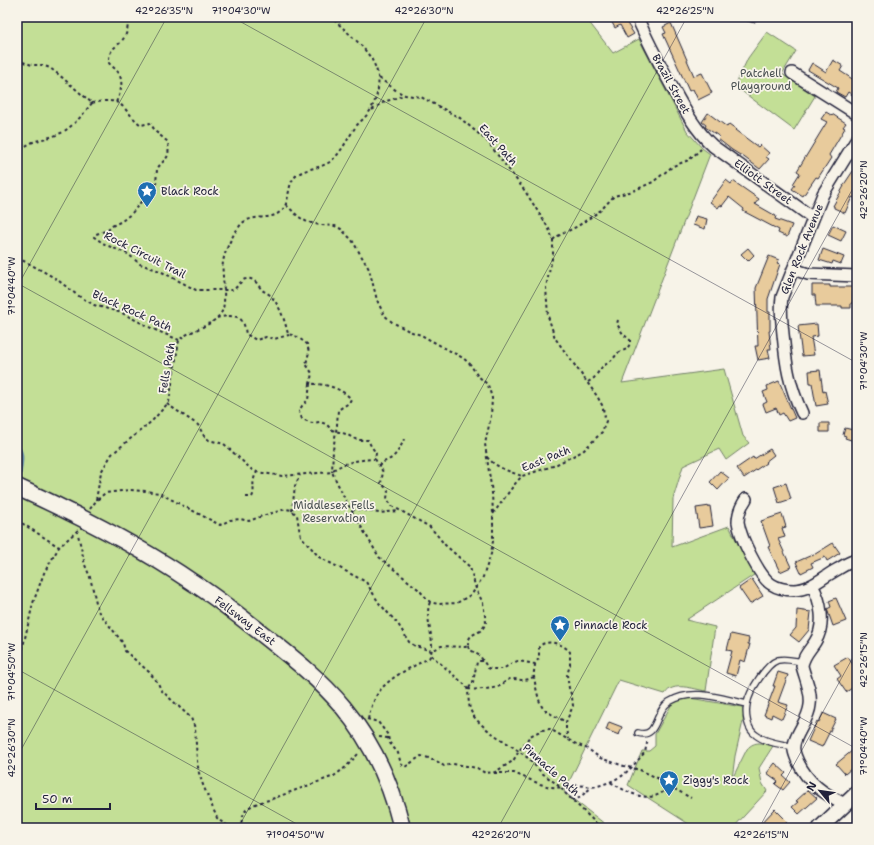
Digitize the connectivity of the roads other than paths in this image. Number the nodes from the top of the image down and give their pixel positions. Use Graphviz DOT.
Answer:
graph roads {
  1 [pos="637,17"];
  2 [pos="792,73"];
  3 [pos="857,114"];
  4 [pos="857,139"];
  5 [pos="711,144"];
  6 [pos="813,218"];
  7 [pos="793,269"];
  8 [pos="857,276"];
  9 [pos="802,413"];
  10 [pos="17,487"];
  11 [pos="746,500"];
  12 [pos="857,559"];
  13 [pos="812,585"];
  14 [pos="802,662"];
  15 [pos="747,704"];
  16 [pos="638,733"];
  17 [pos="794,747"];
  18 [pos="857,793"];
  19 [pos="844,804"];
  20 [pos="402,828"];
  21 [pos="820,828"];
  1 -- 5 [label="street, Brazil Street"];
  2 -- 3 [label="street"];
  4 -- 6 [label="street, Glen Rock Avenue"];
  5 -- 6 [label="street, Elliott Street"];
  6 -- 7 [label="street, Glen Rock Avenue"];
  7 -- 8 [label="street"];
  7 -- 9 [label="street, Glen Rock Avenue"];
  10 -- 20 [label="main road, Fellsway East"];
  11 -- 13 [label="street"];
  12 -- 13 [label="street"];
  13 -- 14 [label="street"];
  14 -- 15 [label="lane"];
  14 -- 17 [label="street"];
  15 -- 16 [label="lane"];
  15 -- 17 [label="lane"];
  17 -- 19 [label="street"];
  18 -- 19 [label="street"];
  19 -- 21 [label="street"];
}
